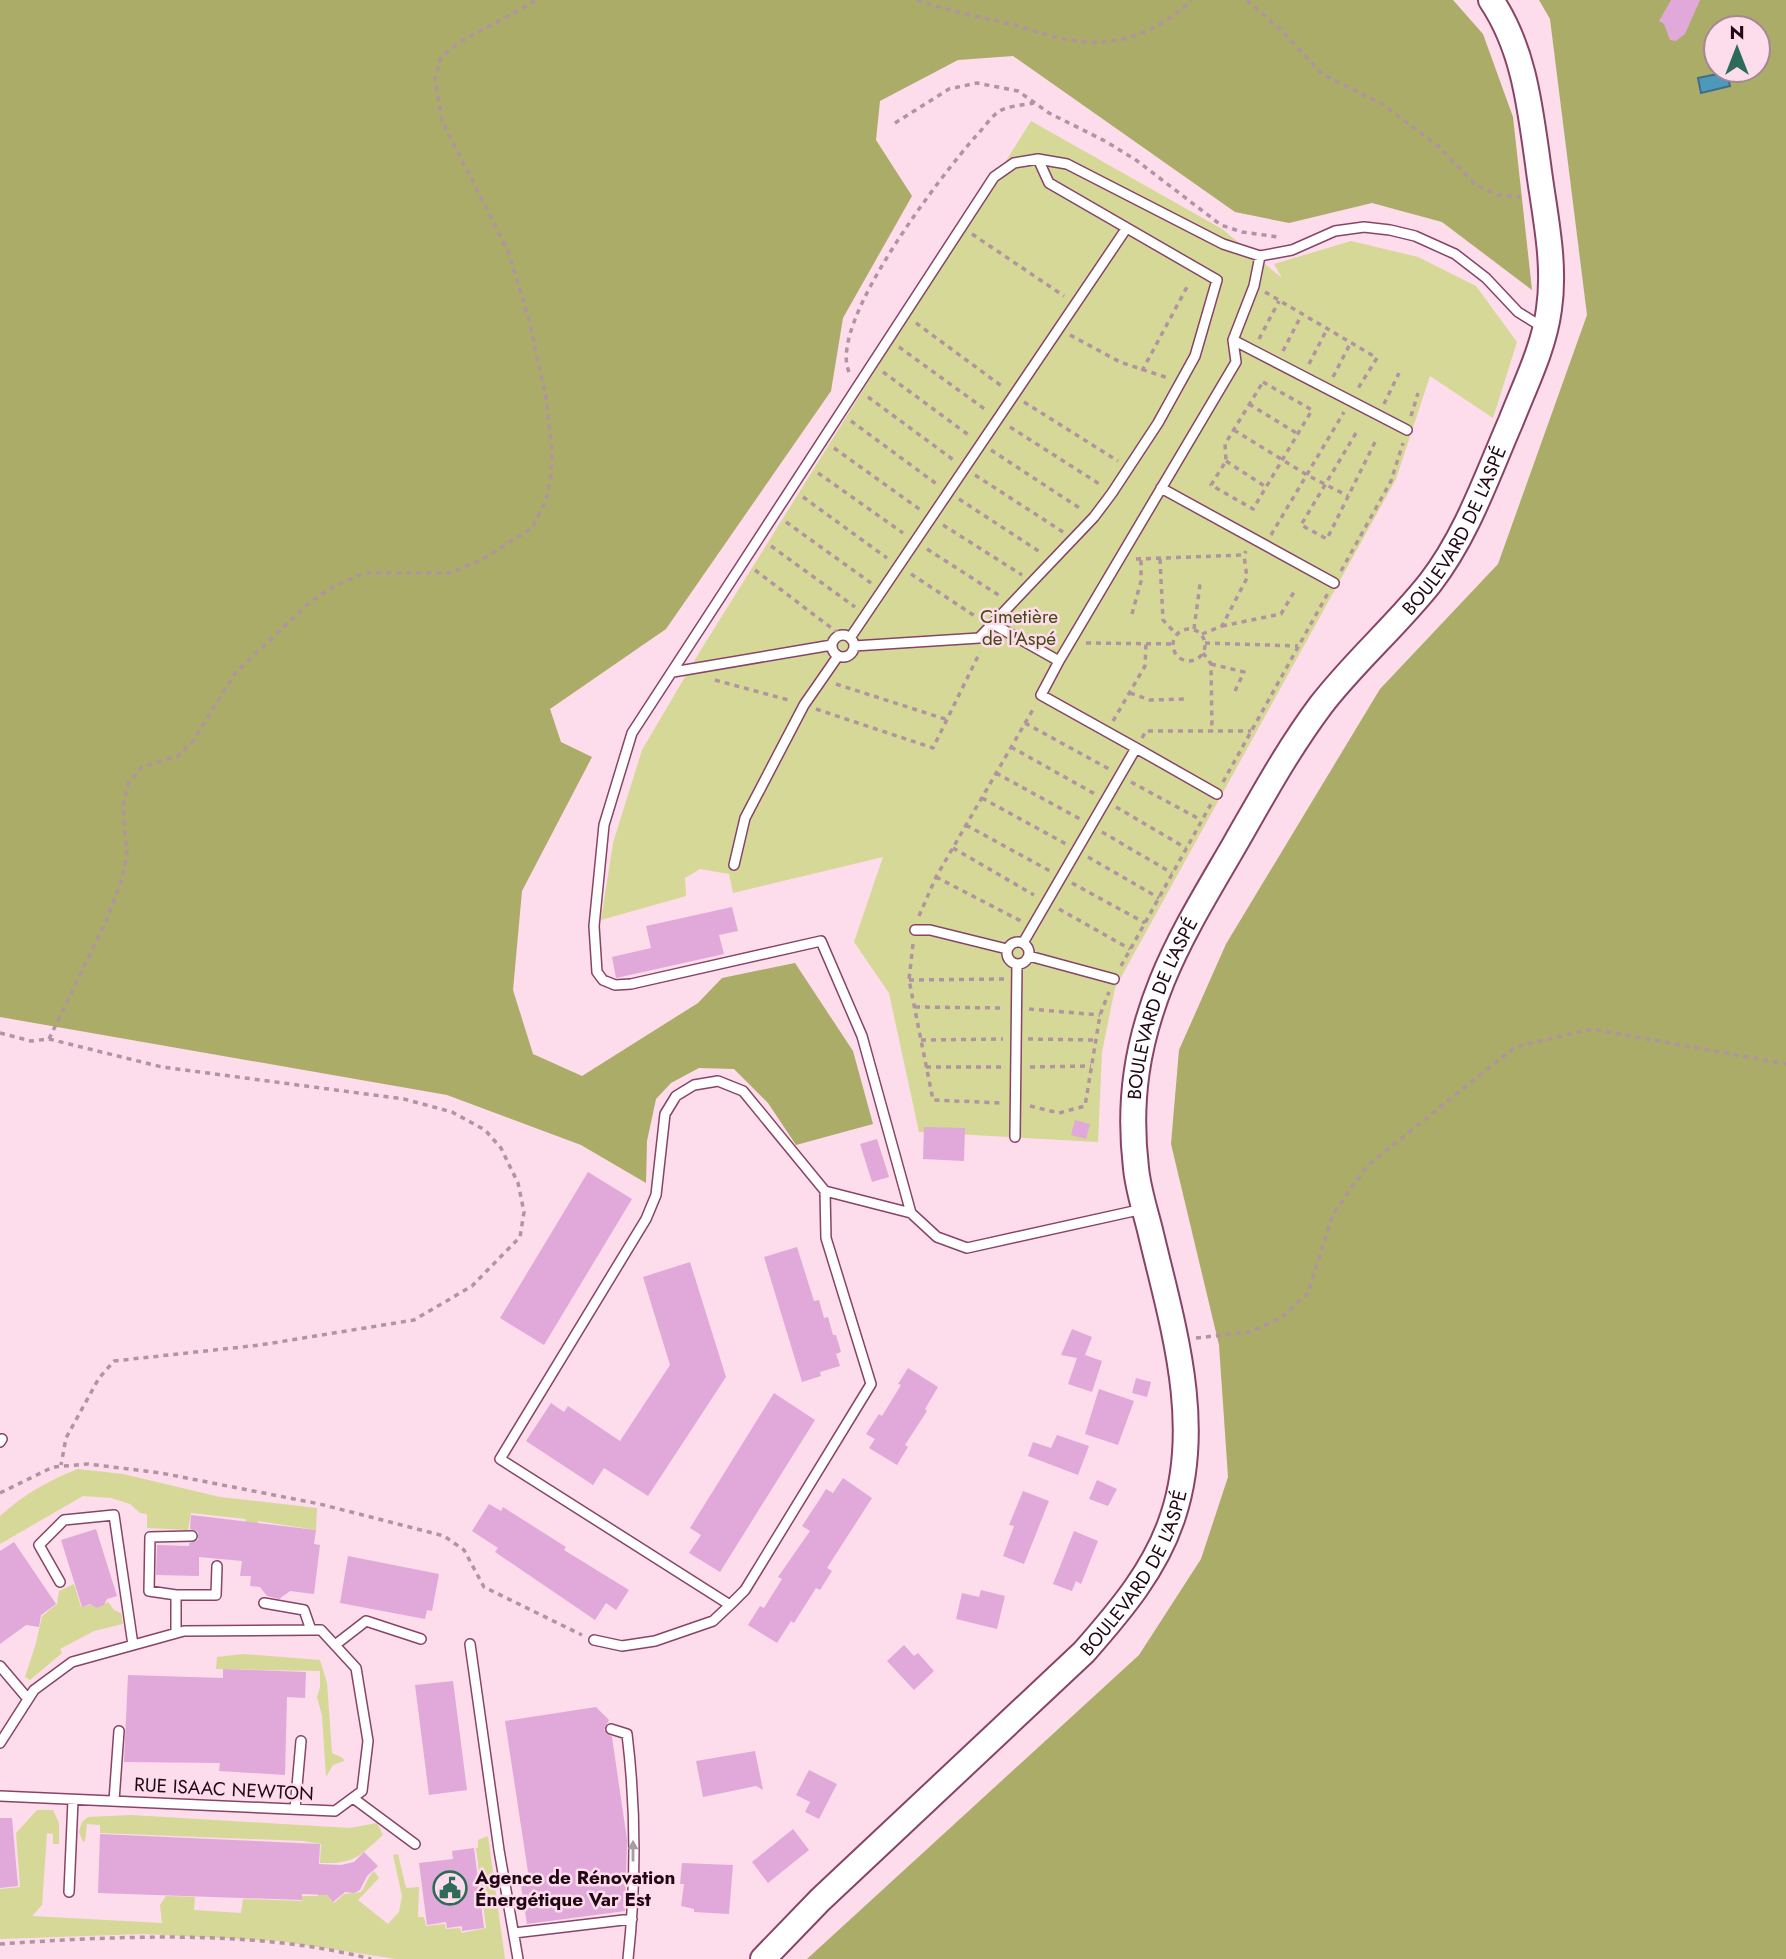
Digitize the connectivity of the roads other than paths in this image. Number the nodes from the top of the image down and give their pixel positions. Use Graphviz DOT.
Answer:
graph roads {
  1 [pos="1491,0"];
  2 [pos="1038,159"];
  3 [pos="1126,229"];
  4 [pos="1260,256"];
  5 [pos="1546,328"];
  6 [pos="1233,340"];
  7 [pos="1407,430"];
  8 [pos="1161,488"];
  9 [pos="1334,583"];
  10 [pos="993,624"];
  11 [pos="848,640"];
  12 [pos="832,645"];
  13 [pos="838,656"];
  14 [pos="1059,661"];
  15 [pos="673,673"];
  16 [pos="1136,748"];
  17 [pos="1217,794"];
  18 [pos="734,865"];
  19 [pos="915,930"];
  20 [pos="1023,943"];
  21 [pos="1007,949"];
  22 [pos="1029,956"];
  23 [pos="1017,964"];
  24 [pos="1114,979"];
  25 [pos="1015,1137"];
  26 [pos="825,1192"];
  27 [pos="1145,1209"];
  28 [pos="911,1213"];
  29 [pos="192,1536"];
  30 [pos="216,1566"];
  31 [pos="60,1581"];
  32 [pos="176,1595"];
  33 [pos="264,1603"];
  34 [pos="730,1605"];
  35 [pos="311,1630"];
  36 [pos="176,1633"];
  37 [pos="421,1639"];
  38 [pos="594,1640"];
  39 [pos="470,1644"];
  40 [pos="133,1645"];
  41 [pos="335,1645"];
  42 [pos="0,1666"];
  43 [pos="28,1699"];
  44 [pos="611,1729"];
  45 [pos="119,1731"];
  46 [pos="301,1741"];
  47 [pos="0,1743"];
  48 [pos="0,1796"];
  49 [pos="353,1798"];
  50 [pos="73,1800"];
  51 [pos="114,1801"];
  52 [pos="295,1809"];
  53 [pos="415,1844"];
  54 [pos="69,1892"];
  55 [pos="632,1919"];
  56 [pos="514,1933"];
  57 [pos="518,1959"];
  58 [pos="628,1959"];
  59 [pos="763,1959"];
  1 -- 5 [label="main road, BOULEVARD DE L'ASPÉ"];
  2 -- 3 [label="lane"];
  2 -- 4 [label="lane"];
  2 -- 15 [label="lane"];
  3 -- 10 [label="lane"];
  3 -- 11 [label="lane"];
  4 -- 5 [label="lane"];
  4 -- 6 [label="lane"];
  5 -- 27 [label="main road, BOULEVARD DE L'ASPÉ"];
  6 -- 7 [label="lane"];
  6 -- 8 [label="lane"];
  8 -- 9 [label="lane"];
  8 -- 14 [label="lane"];
  10 -- 11 [label="lane"];
  10 -- 14 [label="lane"];
  11 -- 12 [label="lane"];
  11 -- 13 [label="lane"];
  12 -- 13 [label="lane"];
  12 -- 15 [label="lane"];
  13 -- 18 [label="lane"];
  14 -- 16 [label="lane"];
  15 -- 28 [label="lane"];
  16 -- 17 [label="lane"];
  16 -- 20 [label="lane"];
  19 -- 21 [label="lane"];
  20 -- 21 [label="lane"];
  20 -- 22 [label="lane"];
  21 -- 23 [label="lane"];
  22 -- 23 [label="lane"];
  22 -- 24 [label="lane"];
  23 -- 25 [label="lane"];
  26 -- 28 [label="lane"];
  26 -- 34 [label="lane"];
  26 -- 34 [label="lane"];
  27 -- 28 [label="lane"];
  27 -- 59 [label="main road, BOULEVARD DE L'ASPÉ"];
  29 -- 32 [label="lane"];
  30 -- 32 [label="lane"];
  31 -- 40 [label="lane"];
  32 -- 36 [label="lane"];
  33 -- 35 [label="lane"];
  34 -- 38 [label="lane"];
  35 -- 36 [label="lane"];
  35 -- 41 [label="lane"];
  36 -- 40 [label="lane"];
  37 -- 41 [label="lane"];
  39 -- 56 [label="lane"];
  40 -- 43 [label="lane"];
  41 -- 49 [label="lane"];
  42 -- 43 [label="lane"];
  43 -- 47 [label="lane"];
  55 -- 44 [label="lane, one-way"];
  45 -- 51 [label="lane"];
  46 -- 52 [label="lane"];
  48 -- 50 [label="lane, RUE ISAAC NEWTON"];
  49 -- 52 [label="lane, RUE ISAAC NEWTON"];
  49 -- 53 [label="lane"];
  50 -- 51 [label="lane, RUE ISAAC NEWTON"];
  50 -- 54 [label="lane"];
  51 -- 52 [label="lane, RUE ISAAC NEWTON"];
  55 -- 56 [label="lane"];
  55 -- 58 [label="lane"];
  56 -- 57 [label="lane"];
}
